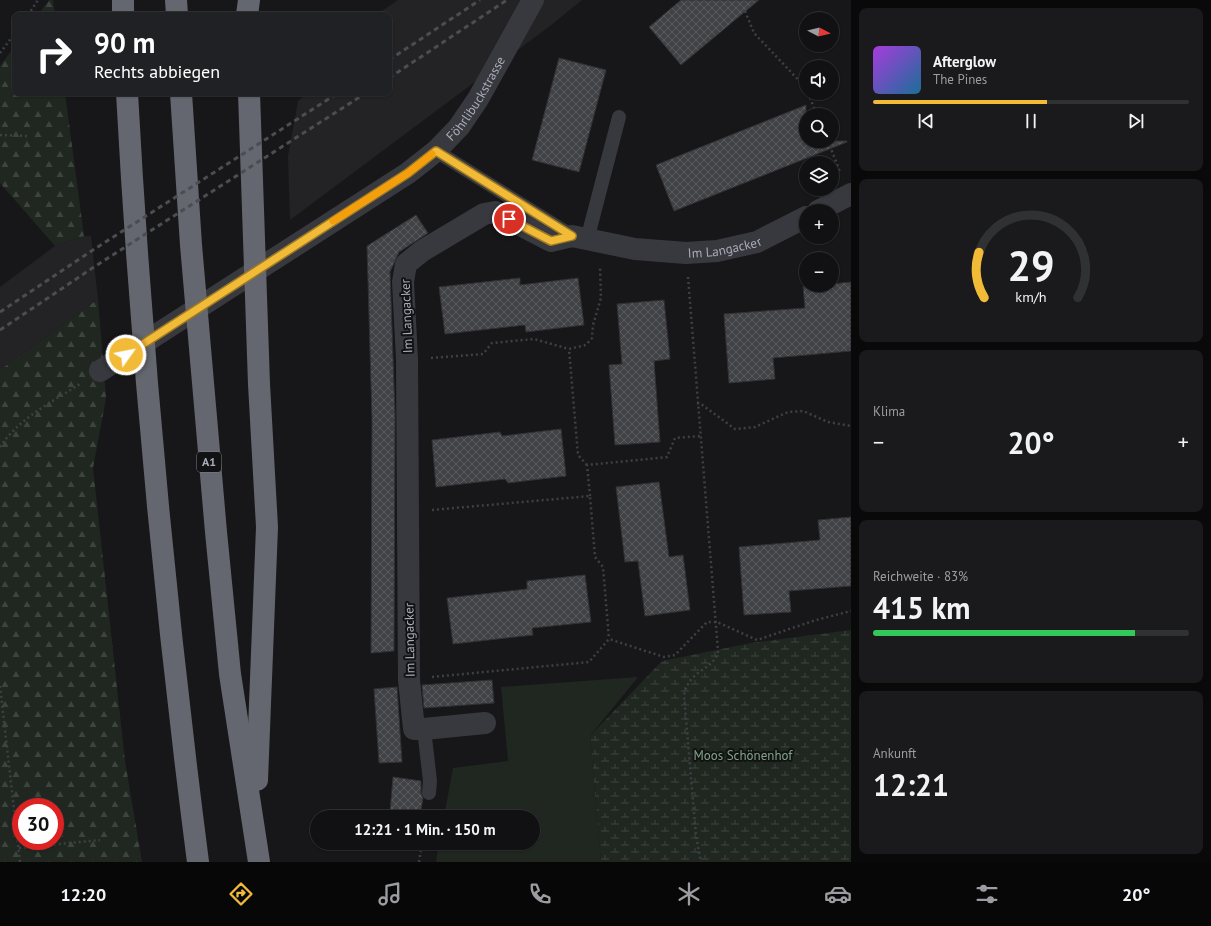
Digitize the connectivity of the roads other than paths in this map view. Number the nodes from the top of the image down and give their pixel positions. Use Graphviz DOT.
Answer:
graph roads {
  1 [pos="123,0"];
  2 [pos="176,0"];
  3 [pos="244,0"];
  4 [pos="249,0"];
  5 [pos="533,0"];
  6 [pos="123,12"];
  7 [pos="177,12"];
  8 [pos="246,12"];
  9 [pos="247,12"];
  10 [pos="127,96"];
  11 [pos="181,96"];
  12 [pos="248,96"];
  13 [pos="619,116"];
  14 [pos="436,151"];
  15 [pos="851,194"];
  16 [pos="832,204"];
  17 [pos="799,221"];
  18 [pos="586,240"];
  19 [pos="100,371"];
  20 [pos="485,722"];
  21 [pos="424,729"];
  22 [pos="429,793"];
  23 [pos="255,830"];
  24 [pos="198,862"];
  25 [pos="259,862"];
  1 -- 6 [label="highway"];
  2 -- 7 [label="highway"];
  3 -- 8 [label="highway"];
  4 -- 9 [label="highway"];
  5 -- 14 [label="street, Föhrlibuckstrasse"];
  10 -- 24 [label="highway"];
  11 -- 23 [label="highway, A1"];
  12 -- 23 [label="highway"];
  13 -- 18 [label="lane"];
  14 -- 18 [label="lane"];
  14 -- 19 [label="street, Föhrlibuckstrasse"];
  15 -- 16 [label="street"];
  17 -- 18 [label="street, Im Langacker"];
  18 -- 21 [label="street, Im Langacker"];
  20 -- 21 [label="street"];
  21 -- 22 [label="lane"];
  23 -- 25 [label="highway, A1"];
}
